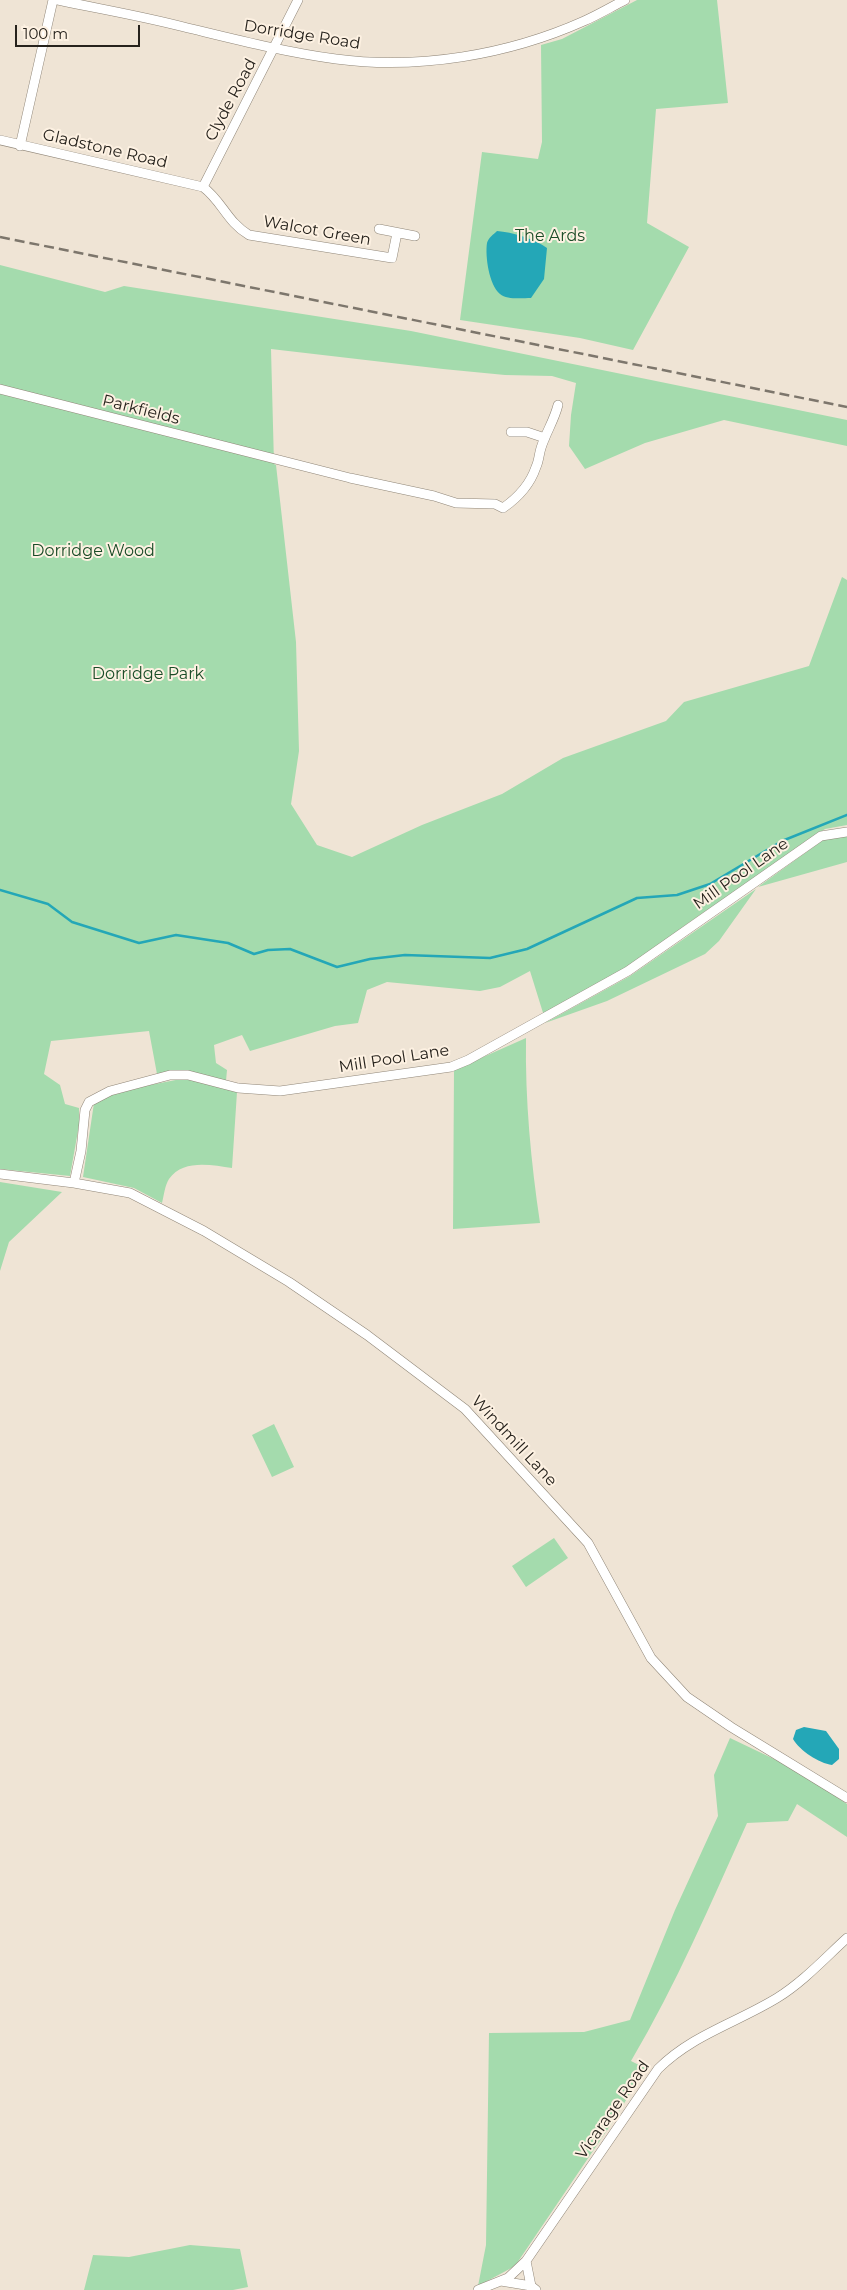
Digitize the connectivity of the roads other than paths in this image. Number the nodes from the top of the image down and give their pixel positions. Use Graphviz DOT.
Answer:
graph roads {
  1 [pos="54,0"];
  2 [pos="58,0"];
  3 [pos="298,0"];
  4 [pos="624,0"];
  5 [pos="87,3"];
  6 [pos="275,49"];
  7 [pos="0,140"];
  8 [pos="20,146"];
  9 [pos="202,187"];
  10 [pos="379,229"];
  11 [pos="397,232"];
  12 [pos="415,236"];
  13 [pos="0,389"];
  14 [pos="558,405"];
  15 [pos="511,432"];
  16 [pos="545,438"];
  17 [pos="847,832"];
  18 [pos="0,1174"];
  19 [pos="74,1183"];
  20 [pos="847,1798"];
  21 [pos="847,1938"];
  22 [pos="526,2261"];
  23 [pos="501,2281"];
  24 [pos="534,2288"];
  25 [pos="478,2290"];
  1 -- 8 [label="street"];
  2 -- 5 [label="street, Dorridge Road"];
  3 -- 6 [label="street, Clyde Road"];
  4 -- 6 [label="street, Dorridge Road"];
  5 -- 6 [label="street, Dorridge Road"];
  6 -- 9 [label="street, Clyde Road"];
  7 -- 8 [label="street, Gladstone Road"];
  8 -- 9 [label="street, Gladstone Road"];
  9 -- 11 [label="street, Walcot Green"];
  10 -- 11 [label="street"];
  11 -- 12 [label="street"];
  13 -- 16 [label="street, Parkfields"];
  14 -- 16 [label="street, Parkfields"];
  15 -- 16 [label="street"];
  17 -- 19 [label="street, Mill Pool Lane"];
  18 -- 19 [label="street, Windmill Lane"];
  19 -- 20 [label="street, Windmill Lane"];
  21 -- 22 [label="street, Vicarage Road"];
  22 -- 23 [label="street, Vicarage Road"];
  22 -- 24 [label="street"];
  23 -- 24 [label="street"];
  23 -- 25 [label="street, Vicarage Road"];
}
